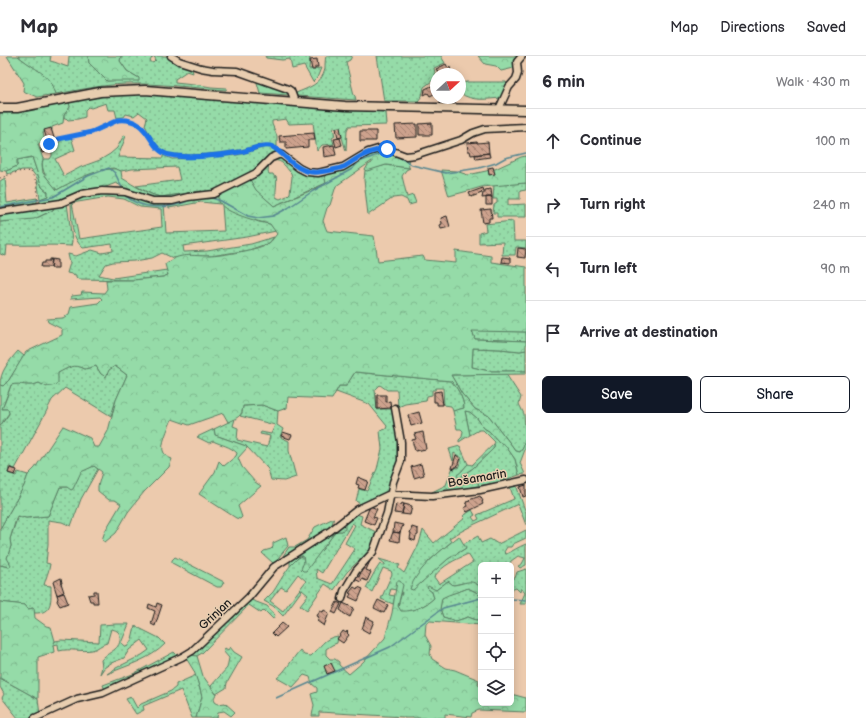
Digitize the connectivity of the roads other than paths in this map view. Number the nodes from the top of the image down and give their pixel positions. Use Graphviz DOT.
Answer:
graph roads {
  1 [pos="171,56"];
  2 [pos="522,56"];
  3 [pos="295,102"];
  4 [pos="0,108"];
  5 [pos="499,109"];
  6 [pos="526,110"];
  7 [pos="526,127"];
  8 [pos="0,212"];
  9 [pos="395,408"];
  10 [pos="526,480"];
  11 [pos="390,494"];
  12 [pos="432,496"];
  13 [pos="342,599"];
  14 [pos="35,718"];
  1 -- 3 [label="street"];
  2 -- 5 [label="street"];
  3 -- 4 [label="main road"];
  3 -- 5 [label="main road"];
  5 -- 6 [label="main road"];
  7 -- 8 [label="street"];
  9 -- 11 [label="street"];
  10 -- 12 [label="street, Bošamarin"];
  11 -- 12 [label="street, Grinjan"];
  11 -- 13 [label="street"];
  11 -- 14 [label="street, Grinjan"];
}
